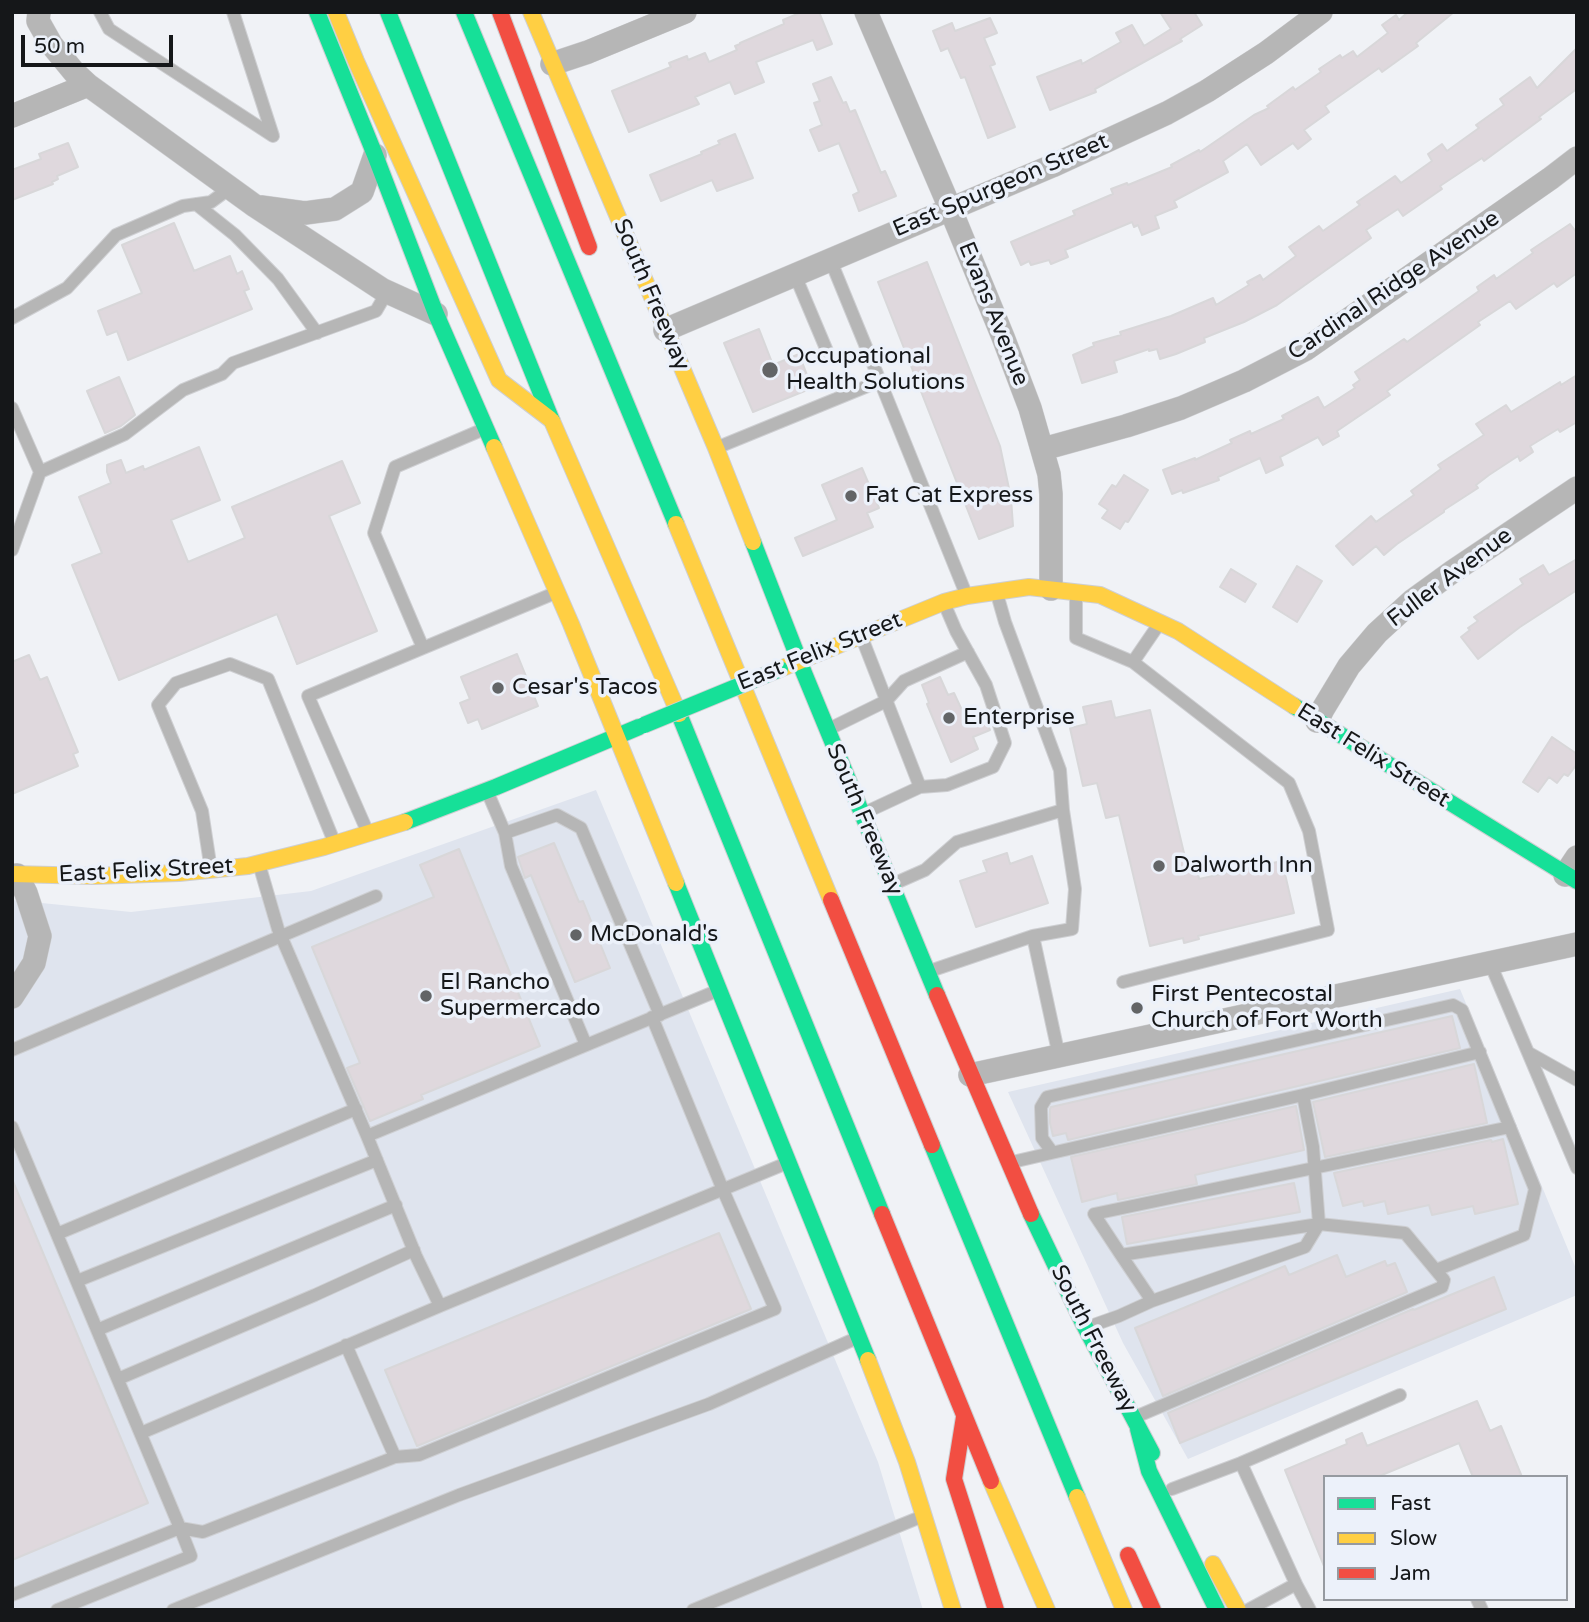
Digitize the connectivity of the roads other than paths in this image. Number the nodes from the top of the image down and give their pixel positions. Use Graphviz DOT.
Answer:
graph roads {
  1 [pos="39,12"];
  2 [pos="100,12"];
  3 [pos="233,12"];
  4 [pos="317,12"];
  5 [pos="336,12"];
  6 [pos="388,12"];
  7 [pos="464,12"];
  8 [pos="500,12"];
  9 [pos="531,12"];
  10 [pos="685,12"];
  11 [pos="866,12"];
  12 [pos="1321,12"];
  13 [pos="552,64"];
  14 [pos="88,85"];
  15 [pos="12,116"];
  16 [pos="375,155"];
  17 [pos="1577,158"];
  18 [pos="230,188"];
  19 [pos="196,204"];
  20 [pos="255,206"];
  21 [pos="950,208"];
  22 [pos="831,259"];
  23 [pos="593,260"];
  24 [pos="795,275"];
  25 [pos="387,292"];
  26 [pos="436,314"];
  27 [pos="12,318"];
  28 [pos="665,330"];
  29 [pos="317,333"];
  30 [pos="827,351"];
  31 [pos="633,376"];
  32 [pos="880,381"];
  33 [pos="12,408"];
  34 [pos="552,421"];
  35 [pos="634,424"];
  36 [pos="486,428"];
  37 [pos="716,448"];
  38 [pos="1043,449"];
  39 [pos="40,472"];
  40 [pos="1577,488"];
  41 [pos="12,550"];
  42 [pos="1051,589"];
  43 [pos="997,591"];
  44 [pos="557,592"];
  45 [pos="1076,592"];
  46 [pos="967,596"];
  47 [pos="944,602"];
  48 [pos="1160,623"];
  49 [pos="861,635"];
  50 [pos="423,648"];
  51 [pos="968,652"];
  52 [pos="799,661"];
  53 [pos="1133,662"];
  54 [pos="886,701"];
  55 [pos="1317,721"];
  56 [pos="827,730"];
  57 [pos="617,736"];
  58 [pos="920,788"];
  59 [pos="487,791"];
  60 [pos="1063,810"];
  61 [pos="862,814"];
  62 [pos="505,833"];
  63 [pos="368,834"];
  64 [pos="335,844"];
  65 [pos="259,863"];
  66 [pos="211,870"];
  67 [pos="1573,871"];
  68 [pos="15,874"];
  69 [pos="891,885"];
  70 [pos="376,897"];
  71 [pos="282,936"];
  72 [pos="1034,936"];
  73 [pos="1577,944"];
  74 [pos="1490,963"];
  75 [pos="927,972"];
  76 [pos="1123,982"];
  77 [pos="719,990"];
  78 [pos="12,997"];
  79 [pos="656,1016"];
  80 [pos="586,1045"];
  81 [pos="12,1050"];
  82 [pos="1480,1052"];
  83 [pos="1529,1053"];
  84 [pos="1059,1056"];
  85 [pos="970,1075"];
  86 [pos="1577,1080"];
  87 [pos="1303,1094"];
  88 [pos="356,1109"];
  89 [pos="12,1126"];
  90 [pos="1510,1127"];
  91 [pos="368,1136"];
  92 [pos="1052,1152"];
  93 [pos="377,1160"];
  94 [pos="789,1162"];
  95 [pos="1008,1163"];
  96 [pos="1577,1168"];
  97 [pos="1315,1169"];
  98 [pos="723,1190"];
  99 [pos="396,1205"];
  100 [pos="1319,1224"];
  101 [pos="57,1234"];
  102 [pos="414,1250"];
  103 [pos="1121,1255"];
  104 [pos="1436,1270"];
  105 [pos="77,1282"];
  106 [pos="1152,1301"];
  107 [pos="440,1306"];
  108 [pos="1086,1328"];
  109 [pos="97,1330"];
  110 [pos="859,1336"];
  111 [pos="346,1345"];
  112 [pos="118,1379"];
  113 [pos="1400,1395"];
  114 [pos="964,1417"];
  115 [pos="1135,1423"];
  116 [pos="141,1433"];
  117 [pos="1059,1452"];
  118 [pos="395,1457"];
  119 [pos="1241,1463"];
  120 [pos="1172,1489"];
  121 [pos="1093,1494"];
  122 [pos="925,1516"];
  123 [pos="180,1528"];
  124 [pos="1121,1539"];
  125 [pos="1296,1584"];
  126 [pos="12,1595"];
  127 [pos="57,1610"];
  128 [pos="173,1610"];
  129 [pos="693,1610"];
  130 [pos="953,1610"];
  131 [pos="996,1610"];
  132 [pos="1047,1610"];
  133 [pos="1124,1610"];
  134 [pos="1153,1610"];
  135 [pos="1217,1610"];
  136 [pos="1238,1610"];
  137 [pos="1248,1610"];
  138 [pos="1310,1610"];
  1 -- 14 [label="street"];
  2 -- 3 [label="lane"];
  4 -- 16 [label="main road"];
  5 -- 34 [label="main road"];
  6 -- 34 [label="main road"];
  7 -- 35 [label="main road"];
  8 -- 23 [label="main road"];
  9 -- 13 [label="main road, South Freeway"];
  10 -- 13 [label="street"];
  11 -- 21 [label="street, Evans Avenue"];
  12 -- 21 [label="street, East Spurgeon Street"];
  13 -- 28 [label="main road, South Freeway"];
  14 -- 15 [label="street"];
  14 -- 18 [label="street"];
  16 -- 20 [label="street"];
  16 -- 26 [label="main road"];
  17 -- 38 [label="street, Cardinal Ridge Avenue"];
  18 -- 19 [label="lane"];
  18 -- 20 [label="street"];
  19 -- 27 [label="lane"];
  19 -- 29 [label="lane"];
  20 -- 25 [label="street"];
  21 -- 22 [label="street, East Spurgeon Street"];
  21 -- 38 [label="street, Evans Avenue"];
  22 -- 24 [label="street, East Spurgeon Street"];
  22 -- 32 [label="lane"];
  24 -- 28 [label="street, East Spurgeon Street"];
  24 -- 30 [label="lane"];
  25 -- 26 [label="street"];
  25 -- 29 [label="lane"];
  26 -- 36 [label="main road"];
  28 -- 37 [label="main road, South Freeway"];
  29 -- 39 [label="lane"];
  31 -- 35 [label="main road"];
  32 -- 37 [label="lane"];
  32 -- 46 [label="lane"];
  33 -- 39 [label="lane"];
  34 -- 114 [label="main road"];
  35 -- 117 [label="main road"];
  36 -- 44 [label="main road"];
  36 -- 50 [label="lane"];
  37 -- 52 [label="main road, South Freeway"];
  38 -- 42 [label="street, Evans Avenue"];
  39 -- 41 [label="lane"];
  40 -- 55 [label="street, Fuller Avenue"];
  42 -- 43 [label="main road, East Felix Street"];
  42 -- 45 [label="main road, East Felix Street"];
  43 -- 46 [label="main road, East Felix Street"];
  43 -- 60 [label="lane"];
  44 -- 50 [label="lane"];
  44 -- 57 [label="main road"];
  45 -- 48 [label="main road, East Felix Street"];
  45 -- 53 [label="lane"];
  46 -- 47 [label="main road, East Felix Street"];
  47 -- 49 [label="main road, East Felix Street"];
  47 -- 51 [label="lane"];
  48 -- 53 [label="lane"];
  48 -- 55 [label="main road, East Felix Street"];
  49 -- 52 [label="main road, East Felix Street"];
  49 -- 54 [label="lane"];
  50 -- 63 [label="lane"];
  51 -- 54 [label="lane"];
  51 -- 58 [label="lane"];
  52 -- 56 [label="main road, South Freeway"];
  52 -- 57 [label="main road, East Felix Street, bridge"];
  53 -- 76 [label="lane"];
  54 -- 56 [label="lane"];
  54 -- 58 [label="lane"];
  55 -- 67 [label="main road, East Felix Street"];
  56 -- 61 [label="main road, South Freeway"];
  57 -- 59 [label="main road, East Felix Street"];
  57 -- 77 [label="main road"];
  58 -- 61 [label="lane"];
  59 -- 62 [label="lane"];
  59 -- 63 [label="main road, East Felix Street"];
  60 -- 69 [label="lane"];
  60 -- 72 [label="lane"];
  61 -- 69 [label="main road, South Freeway"];
  62 -- 79 [label="lane"];
  62 -- 80 [label="lane"];
  63 -- 64 [label="main road, East Felix Street"];
  64 -- 65 [label="main road, East Felix Street"];
  64 -- 66 [label="lane"];
  65 -- 66 [label="main road, East Felix Street"];
  65 -- 71 [label="lane"];
  66 -- 68 [label="main road, East Felix Street"];
  68 -- 78 [label="street"];
  69 -- 75 [label="main road, South Freeway"];
  70 -- 71 [label="lane"];
  71 -- 81 [label="lane"];
  71 -- 88 [label="lane"];
  72 -- 75 [label="lane"];
  72 -- 84 [label="lane"];
  73 -- 74 [label="street"];
  74 -- 83 [label="lane"];
  74 -- 84 [label="street"];
  75 -- 85 [label="main road, South Freeway"];
  77 -- 79 [label="lane"];
  77 -- 94 [label="main road"];
  79 -- 80 [label="lane"];
  79 -- 98 [label="lane"];
  80 -- 91 [label="lane"];
  82 -- 87 [label="lane"];
  82 -- 90 [label="lane"];
  82 -- 92 [label="lane"];
  83 -- 86 [label="lane"];
  83 -- 96 [label="lane"];
  84 -- 85 [label="street"];
  85 -- 95 [label="main road, South Freeway"];
  87 -- 92 [label="lane"];
  87 -- 97 [label="lane"];
  88 -- 91 [label="lane"];
  88 -- 101 [label="lane"];
  89 -- 101 [label="lane"];
  90 -- 97 [label="lane"];
  90 -- 104 [label="lane"];
  91 -- 93 [label="lane"];
  92 -- 95 [label="lane"];
  93 -- 99 [label="lane"];
  93 -- 105 [label="lane"];
  94 -- 98 [label="lane"];
  94 -- 110 [label="main road"];
  95 -- 108 [label="main road, South Freeway"];
  97 -- 100 [label="lane"];
  97 -- 103 [label="lane"];
  98 -- 107 [label="lane"];
  98 -- 118 [label="lane"];
  99 -- 102 [label="lane"];
  99 -- 109 [label="lane"];
  100 -- 103 [label="lane"];
  100 -- 104 [label="lane"];
  100 -- 106 [label="lane"];
  101 -- 105 [label="lane"];
  102 -- 107 [label="lane"];
  102 -- 112 [label="lane"];
  103 -- 106 [label="lane"];
  104 -- 115 [label="lane"];
  105 -- 109 [label="lane"];
  106 -- 108 [label="lane"];
  107 -- 111 [label="lane"];
  108 -- 115 [label="main road, South Freeway"];
  109 -- 112 [label="lane"];
  110 -- 122 [label="main road"];
  110 -- 128 [label="lane"];
  111 -- 116 [label="lane"];
  111 -- 118 [label="lane"];
  112 -- 116 [label="lane"];
  113 -- 119 [label="lane"];
  114 -- 131 [label="main road"];
  114 -- 132 [label="main road"];
  115 -- 120 [label="main road, South Freeway"];
  115 -- 135 [label="main road"];
  116 -- 123 [label="lane"];
  117 -- 121 [label="main road"];
  117 -- 133 [label="main road"];
  118 -- 123 [label="lane"];
  119 -- 120 [label="lane"];
  119 -- 125 [label="lane"];
  120 -- 136 [label="main road, South Freeway"];
  122 -- 129 [label="lane"];
  122 -- 130 [label="main road"];
  123 -- 126 [label="lane"];
  123 -- 127 [label="lane"];
  124 -- 134 [label="main road"];
  125 -- 137 [label="lane"];
  125 -- 138 [label="lane"];
}
